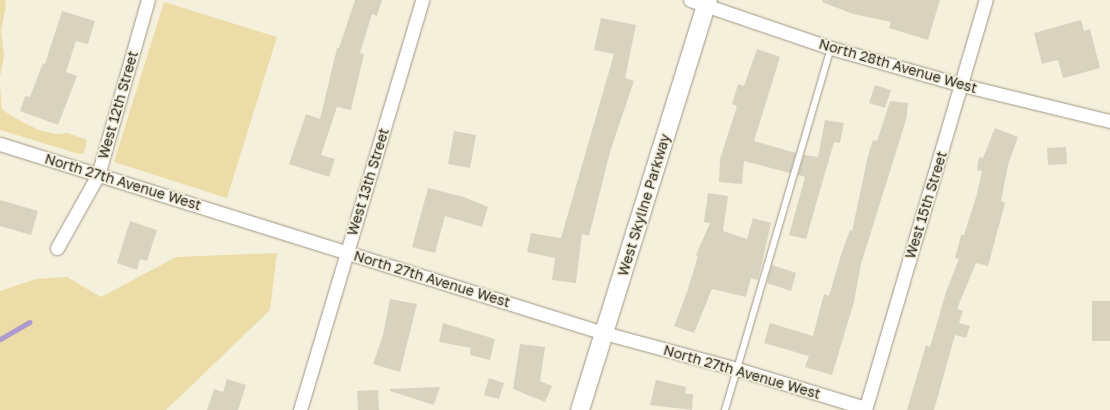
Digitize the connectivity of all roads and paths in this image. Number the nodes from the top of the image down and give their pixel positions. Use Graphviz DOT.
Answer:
graph roads {
  1 [pos="148,0"];
  2 [pos="422,0"];
  3 [pos="690,0"];
  4 [pos="986,0"];
  5 [pos="708,3"];
  6 [pos="831,48"];
  7 [pos="962,85"];
  8 [pos="1110,121"];
  9 [pos="0,144"];
  10 [pos="98,175"];
  11 [pos="57,248"];
  12 [pos="347,252"];
  13 [pos="604,333"];
  14 [pos="737,369"];
  15 [pos="865,409"];
  16 [pos="300,410"];
  17 [pos="580,410"];
  18 [pos="725,410"];
  1 -- 10 [label="street, West 12th Street"];
  2 -- 12 [label="street, West 13th Street"];
  3 -- 5 [label="street, North 28th Avenue West"];
  4 -- 7 [label="street, West 15th Street"];
  5 -- 6 [label="street, North 28th Avenue West"];
  5 -- 13 [label="street, West Skyline Parkway"];
  6 -- 7 [label="street, North 28th Avenue West"];
  6 -- 14 [label="lane"];
  7 -- 8 [label="street, North 28th Avenue West"];
  7 -- 15 [label="street, West 15th Street"];
  9 -- 10 [label="street, North 27th Avenue West"];
  10 -- 11 [label="street, West 12th Street"];
  10 -- 12 [label="street, North 27th Avenue West"];
  12 -- 13 [label="street, North 27th Avenue West"];
  12 -- 16 [label="street, West 13th Street"];
  13 -- 14 [label="street, North 27th Avenue West"];
  13 -- 17 [label="street, West Skyline Parkway"];
  14 -- 15 [label="street, North 27th Avenue West"];
  14 -- 18 [label="lane"];
}
